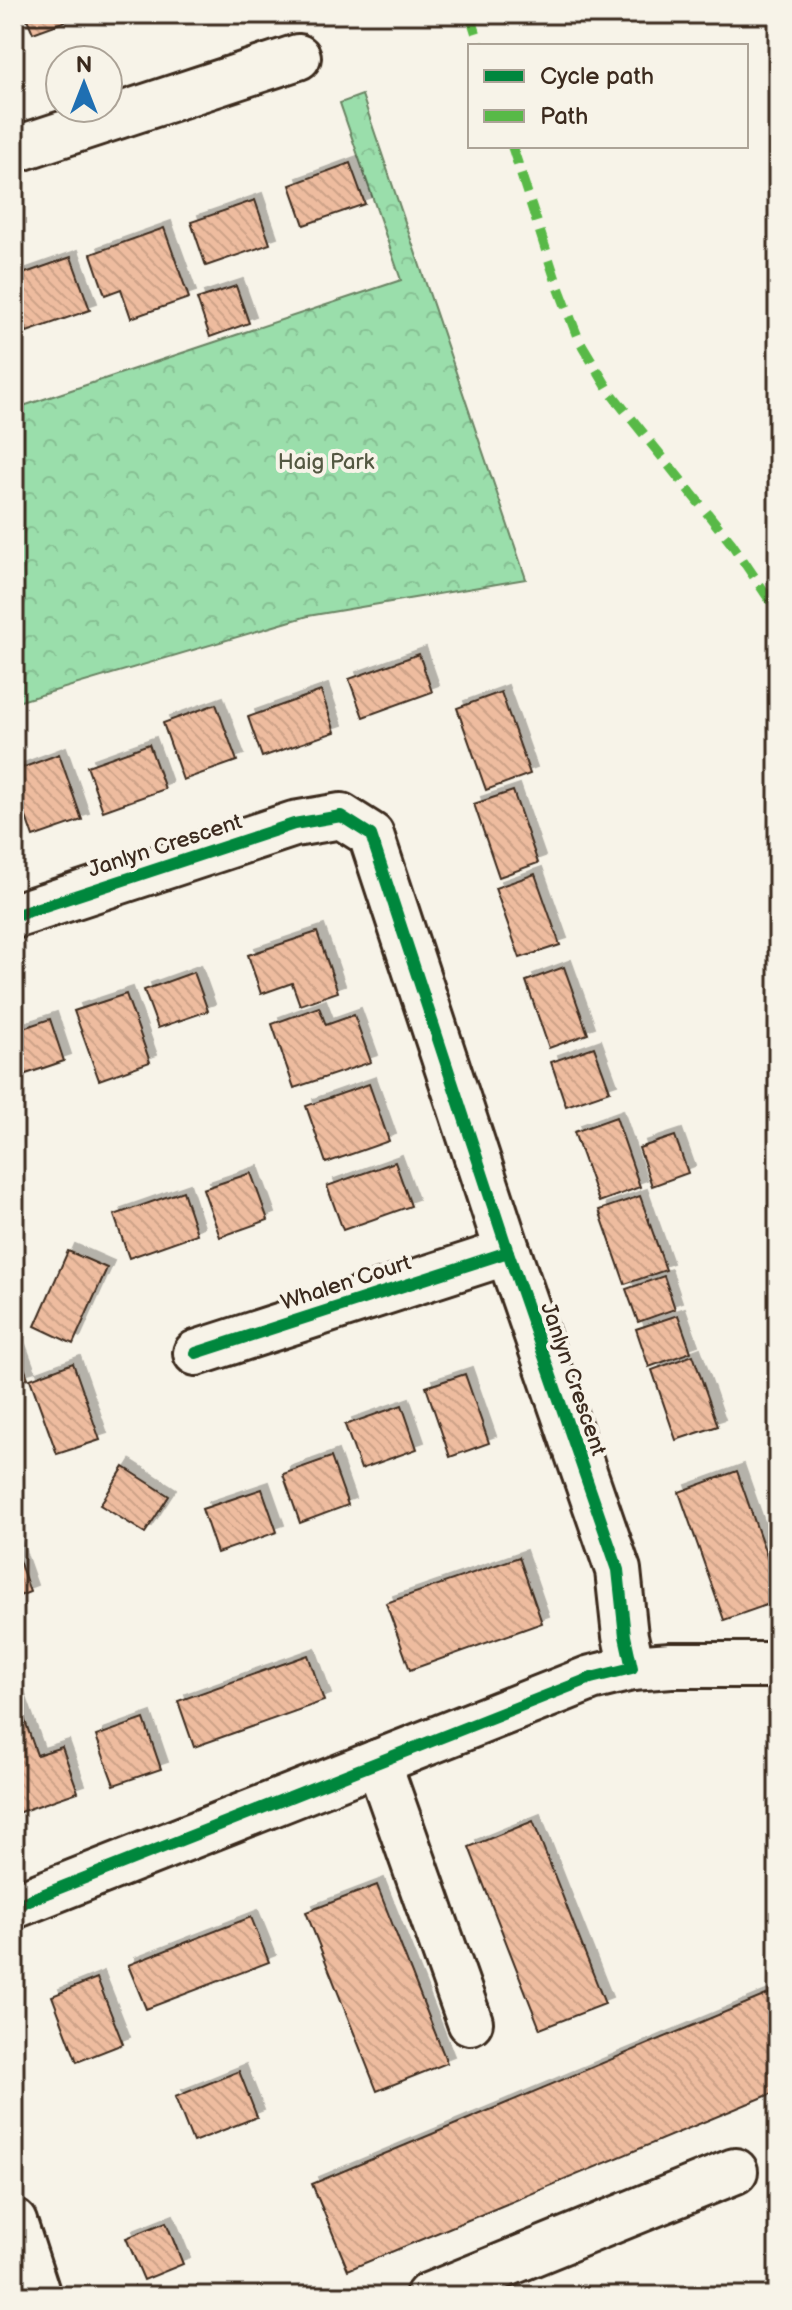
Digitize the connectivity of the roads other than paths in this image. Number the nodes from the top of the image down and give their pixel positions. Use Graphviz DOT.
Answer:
graph roads {
  1 [pos="298,57"];
  2 [pos="14,150"];
  3 [pos="14,916"];
  4 [pos="508,1252"];
  5 [pos="196,1353"];
  6 [pos="778,1665"];
  7 [pos="632,1668"];
  8 [pos="378,1762"];
  9 [pos="14,1906"];
  10 [pos="470,2022"];
  11 [pos="735,2171"];
  12 [pos="14,2222"];
  13 [pos="38,2296"];
  14 [pos="428,2296"];
  1 -- 2 [label="street"];
  3 -- 4 [label="street, Janlyn Crescent"];
  4 -- 5 [label="street, Whalen Court"];
  4 -- 7 [label="street, Janlyn Crescent"];
  6 -- 7 [label="street"];
  7 -- 8 [label="street"];
  8 -- 9 [label="street"];
  8 -- 10 [label="street"];
  11 -- 14 [label="street"];
  12 -- 13 [label="street"];
}
